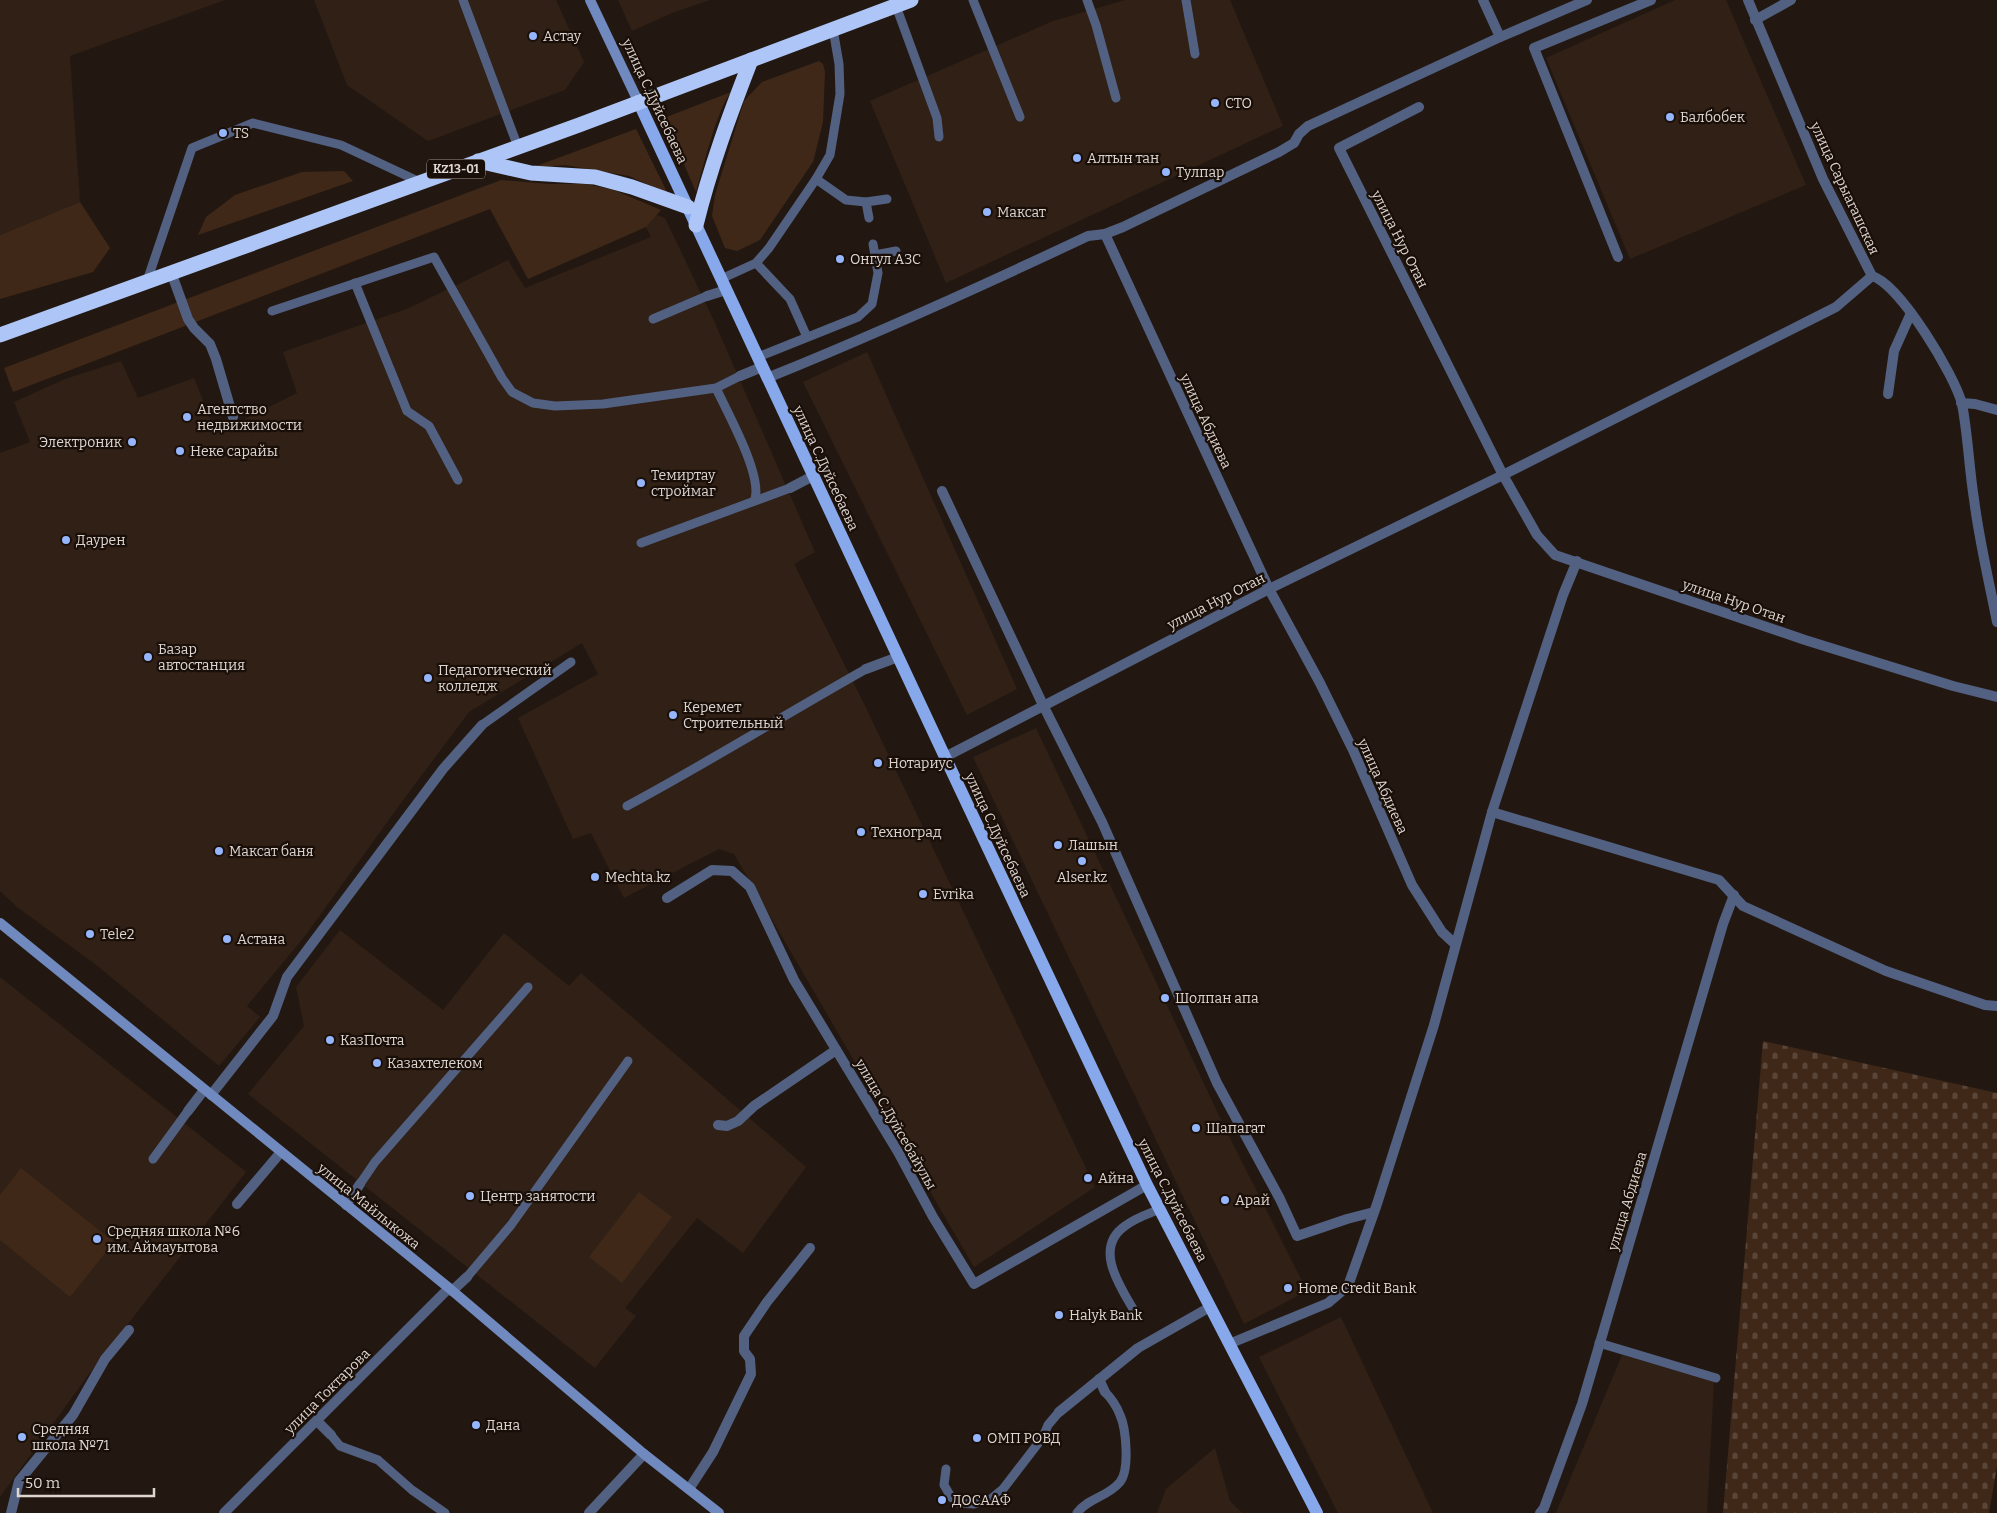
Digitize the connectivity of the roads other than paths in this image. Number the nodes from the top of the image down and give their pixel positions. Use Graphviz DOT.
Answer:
graph roads {
  1 [pos="463,0"];
  2 [pos="590,0"];
  3 [pos="911,0"];
  4 [pos="973,0"];
  5 [pos="1087,0"];
  6 [pos="1186,0"];
  7 [pos="1483,0"];
  8 [pos="1587,0"];
  9 [pos="1651,0"];
  10 [pos="1748,0"];
  11 [pos="1791,0"];
  12 [pos="896,6"];
  13 [pos="1755,20"];
  14 [pos="833,29"];
  15 [pos="1500,37"];
  16 [pos="1195,54"];
  17 [pos="751,60"];
  18 [pos="1116,98"];
  19 [pos="638,101"];
  20 [pos="1419,108"];
  21 [pos="1020,116"];
  22 [pos="939,137"];
  23 [pos="518,147"];
  24 [pos="478,161"];
  25 [pos="816,179"];
  26 [pos="420,182"];
  27 [pos="887,199"];
  28 [pos="866,202"];
  29 [pos="688,207"];
  30 [pos="869,218"];
  31 [pos="696,225"];
  32 [pos="1105,234"];
  33 [pos="873,244"];
  34 [pos="896,252"];
  35 [pos="876,255"];
  36 [pos="1618,257"];
  37 [pos="756,263"];
  38 [pos="171,272"];
  39 [pos="1872,276"];
  40 [pos="147,281"];
  41 [pos="354,283"];
  42 [pos="724,284"];
  43 [pos="707,296"];
  44 [pos="272,311"];
  45 [pos="1910,313"];
  46 [pos="653,319"];
  47 [pos="0,335"];
  48 [pos="807,338"];
  49 [pos="762,367"];
  50 [pos="740,376"];
  51 [pos="716,388"];
  52 [pos="1888,394"];
  53 [pos="1962,403"];
  54 [pos="1997,410"];
  55 [pos="233,417"];
  56 [pos="813,476"];
  57 [pos="1503,476"];
  58 [pos="458,480"];
  59 [pos="790,488"];
  60 [pos="942,491"];
  61 [pos="755,499"];
  62 [pos="641,543"];
  63 [pos="1577,561"];
  64 [pos="1269,589"];
  65 [pos="1997,622"];
  66 [pos="898,657"];
  67 [pos="571,662"];
  68 [pos="866,669"];
  69 [pos="1997,697"];
  70 [pos="1043,706"];
  71 [pos="482,725"];
  72 [pos="945,757"];
  73 [pos="628,806"];
  74 [pos="1492,812"];
  75 [pos="1734,895"];
  76 [pos="667,898"];
  77 [pos="0,923"];
  78 [pos="1455,944"];
  79 [pos="528,988"];
  80 [pos="1997,1006"];
  81 [pos="836,1050"];
  82 [pos="628,1061"];
  83 [pos="208,1093"];
  84 [pos="188,1112"];
  85 [pos="718,1125"];
  86 [pos="281,1152"];
  87 [pos="153,1158"];
  88 [pos="360,1184"];
  89 [pos="1148,1185"];
  90 [pos="237,1204"];
  91 [pos="346,1205"];
  92 [pos="1160,1209"];
  93 [pos="1374,1212"];
  94 [pos="810,1248"];
  95 [pos="467,1277"];
  96 [pos="451,1289"];
  97 [pos="1210,1307"];
  98 [pos="1136,1314"];
  99 [pos="129,1330"];
  100 [pos="1599,1343"];
  101 [pos="1229,1344"];
  102 [pos="1716,1378"];
  103 [pos="1099,1379"];
  104 [pos="1105,1392"];
  105 [pos="1059,1412"];
  106 [pos="317,1421"];
  107 [pos="331,1435"];
  108 [pos="644,1454"];
  109 [pos="946,1469"];
  110 [pos="689,1489"];
  111 [pos="11,1513"];
  112 [pos="224,1513"];
  113 [pos="445,1513"];
  114 [pos="589,1513"];
  115 [pos="719,1513"];
  116 [pos="1077,1513"];
  117 [pos="1317,1513"];
  118 [pos="1540,1513"];
  1 -- 23 [label="lane"];
  2 -- 19 [label="street, улица С.Дуйсебаева"];
  3 -- 12 [label="highway, KZ13-01"];
  4 -- 21 [label="lane"];
  5 -- 18 [label="lane"];
  6 -- 16 [label="lane"];
  7 -- 15 [label="street"];
  8 -- 15 [label="street"];
  9 -- 36 [label="street"];
  10 -- 13 [label="street, улица Сарыагашская"];
  11 -- 13 [label="street"];
  12 -- 14 [label="highway, KZ13-01"];
  12 -- 22 [label="lane"];
  13 -- 39 [label="street, улица Сарыагашская"];
  14 -- 17 [label="highway, KZ13-01"];
  14 -- 25 [label="lane"];
  15 -- 32 [label="street"];
  17 -- 19 [label="highway, KZ13-01"];
  17 -- 31 [label="highway"];
  19 -- 23 [label="highway, KZ13-01"];
  19 -- 29 [label="main road, улица С.Дуйсебаева"];
  20 -- 57 [label="street, улица Нур Отан"];
  23 -- 24 [label="highway, KZ13-01"];
  24 -- 26 [label="highway, KZ13-01"];
  24 -- 29 [label="highway"];
  25 -- 28 [label="lane"];
  25 -- 37 [label="lane"];
  26 -- 38 [label="highway, KZ13-01"];
  26 -- 40 [label="lane"];
  27 -- 28 [label="lane"];
  28 -- 30 [label="lane"];
  29 -- 31 [label="main road, улица С.Дуйсебаева"];
  31 -- 42 [label="main road, улица С.Дуйсебаева"];
  32 -- 49 [label="street"];
  32 -- 64 [label="street, улица Абдиева"];
  33 -- 35 [label="lane"];
  34 -- 35 [label="lane"];
  35 -- 48 [label="lane"];
  37 -- 42 [label="lane"];
  37 -- 48 [label="lane"];
  38 -- 40 [label="highway, KZ13-01"];
  38 -- 55 [label="street"];
  39 -- 45 [label="street, улица Сарыагашская"];
  39 -- 57 [label="street, улица Нур Отан"];
  40 -- 47 [label="highway, KZ13-01"];
  41 -- 44 [label="lane"];
  41 -- 51 [label="lane"];
  41 -- 58 [label="lane"];
  42 -- 43 [label="street"];
  42 -- 49 [label="main road, улица С.Дуйсебаева"];
  43 -- 46 [label="lane"];
  45 -- 52 [label="street"];
  45 -- 53 [label="street, улица Сарыагашская"];
  48 -- 49 [label="lane"];
  49 -- 50 [label="street"];
  49 -- 56 [label="main road, улица С.Дуйсебаева"];
  50 -- 51 [label="lane"];
  51 -- 61 [label="lane"];
  53 -- 54 [label="street"];
  53 -- 65 [label="street, улица Сарыагашская"];
  56 -- 59 [label="street"];
  56 -- 66 [label="main road, улица С.Дуйсебаева"];
  57 -- 63 [label="street, улица Нур Отан"];
  57 -- 64 [label="street, улица Нур Отан"];
  59 -- 61 [label="lane"];
  60 -- 70 [label="street"];
  61 -- 62 [label="lane"];
  63 -- 69 [label="street, улица Нур Отан"];
  63 -- 74 [label="street"];
  64 -- 70 [label="street, улица Нур Отан"];
  64 -- 78 [label="street, улица Абдиева"];
  66 -- 68 [label="street"];
  66 -- 72 [label="main road, улица С.Дуйсебаева"];
  67 -- 71 [label="lane"];
  68 -- 73 [label="lane"];
  70 -- 72 [label="street, улица Нур Отан"];
  70 -- 93 [label="street"];
  71 -- 83 [label="street"];
  72 -- 89 [label="main road, улица С.Дуйсебаева"];
  74 -- 75 [label="street"];
  74 -- 78 [label="street"];
  75 -- 80 [label="street"];
  75 -- 100 [label="street, улица Абдиева"];
  76 -- 81 [label="street, улица С.Дуйсебайулы"];
  77 -- 83 [label="street, улица Майлыкожа"];
  78 -- 93 [label="street"];
  79 -- 88 [label="lane"];
  81 -- 85 [label="street"];
  81 -- 89 [label="street, улица С.Дуйсебайулы"];
  82 -- 95 [label="lane"];
  83 -- 84 [label="street"];
  83 -- 86 [label="street, улица Майлыкожа"];
  84 -- 87 [label="lane"];
  86 -- 90 [label="street"];
  86 -- 91 [label="street, улица Майлыкожа"];
  88 -- 91 [label="street"];
  89 -- 92 [label="main road, улица С.Дуйсебаева"];
  91 -- 96 [label="street, улица Майлыкожа"];
  92 -- 97 [label="main road, улица С.Дуйсебаева"];
  92 -- 98 [label="lane"];
  93 -- 101 [label="street"];
  94 -- 110 [label="street"];
  95 -- 96 [label="street, улица Токтарова"];
  96 -- 106 [label="street, улица Токтарова"];
  96 -- 108 [label="street, улица Майлыкожа"];
  97 -- 101 [label="main road, улица С.Дуйсебаева"];
  97 -- 103 [label="street"];
  99 -- 111 [label="street"];
  100 -- 102 [label="lane"];
  100 -- 118 [label="street, улица Абдиева"];
  101 -- 117 [label="main road, улица С.Дуйсебаева"];
  103 -- 104 [label="street"];
  103 -- 105 [label="street"];
  104 -- 116 [label="lane"];
  105 -- 109 [label="lane"];
  106 -- 107 [label="street"];
  106 -- 112 [label="street, улица Токтарова"];
  107 -- 113 [label="lane"];
  108 -- 110 [label="street, улица Майлыкожа"];
  108 -- 114 [label="street"];
  110 -- 115 [label="street, улица Майлыкожа"];
}
